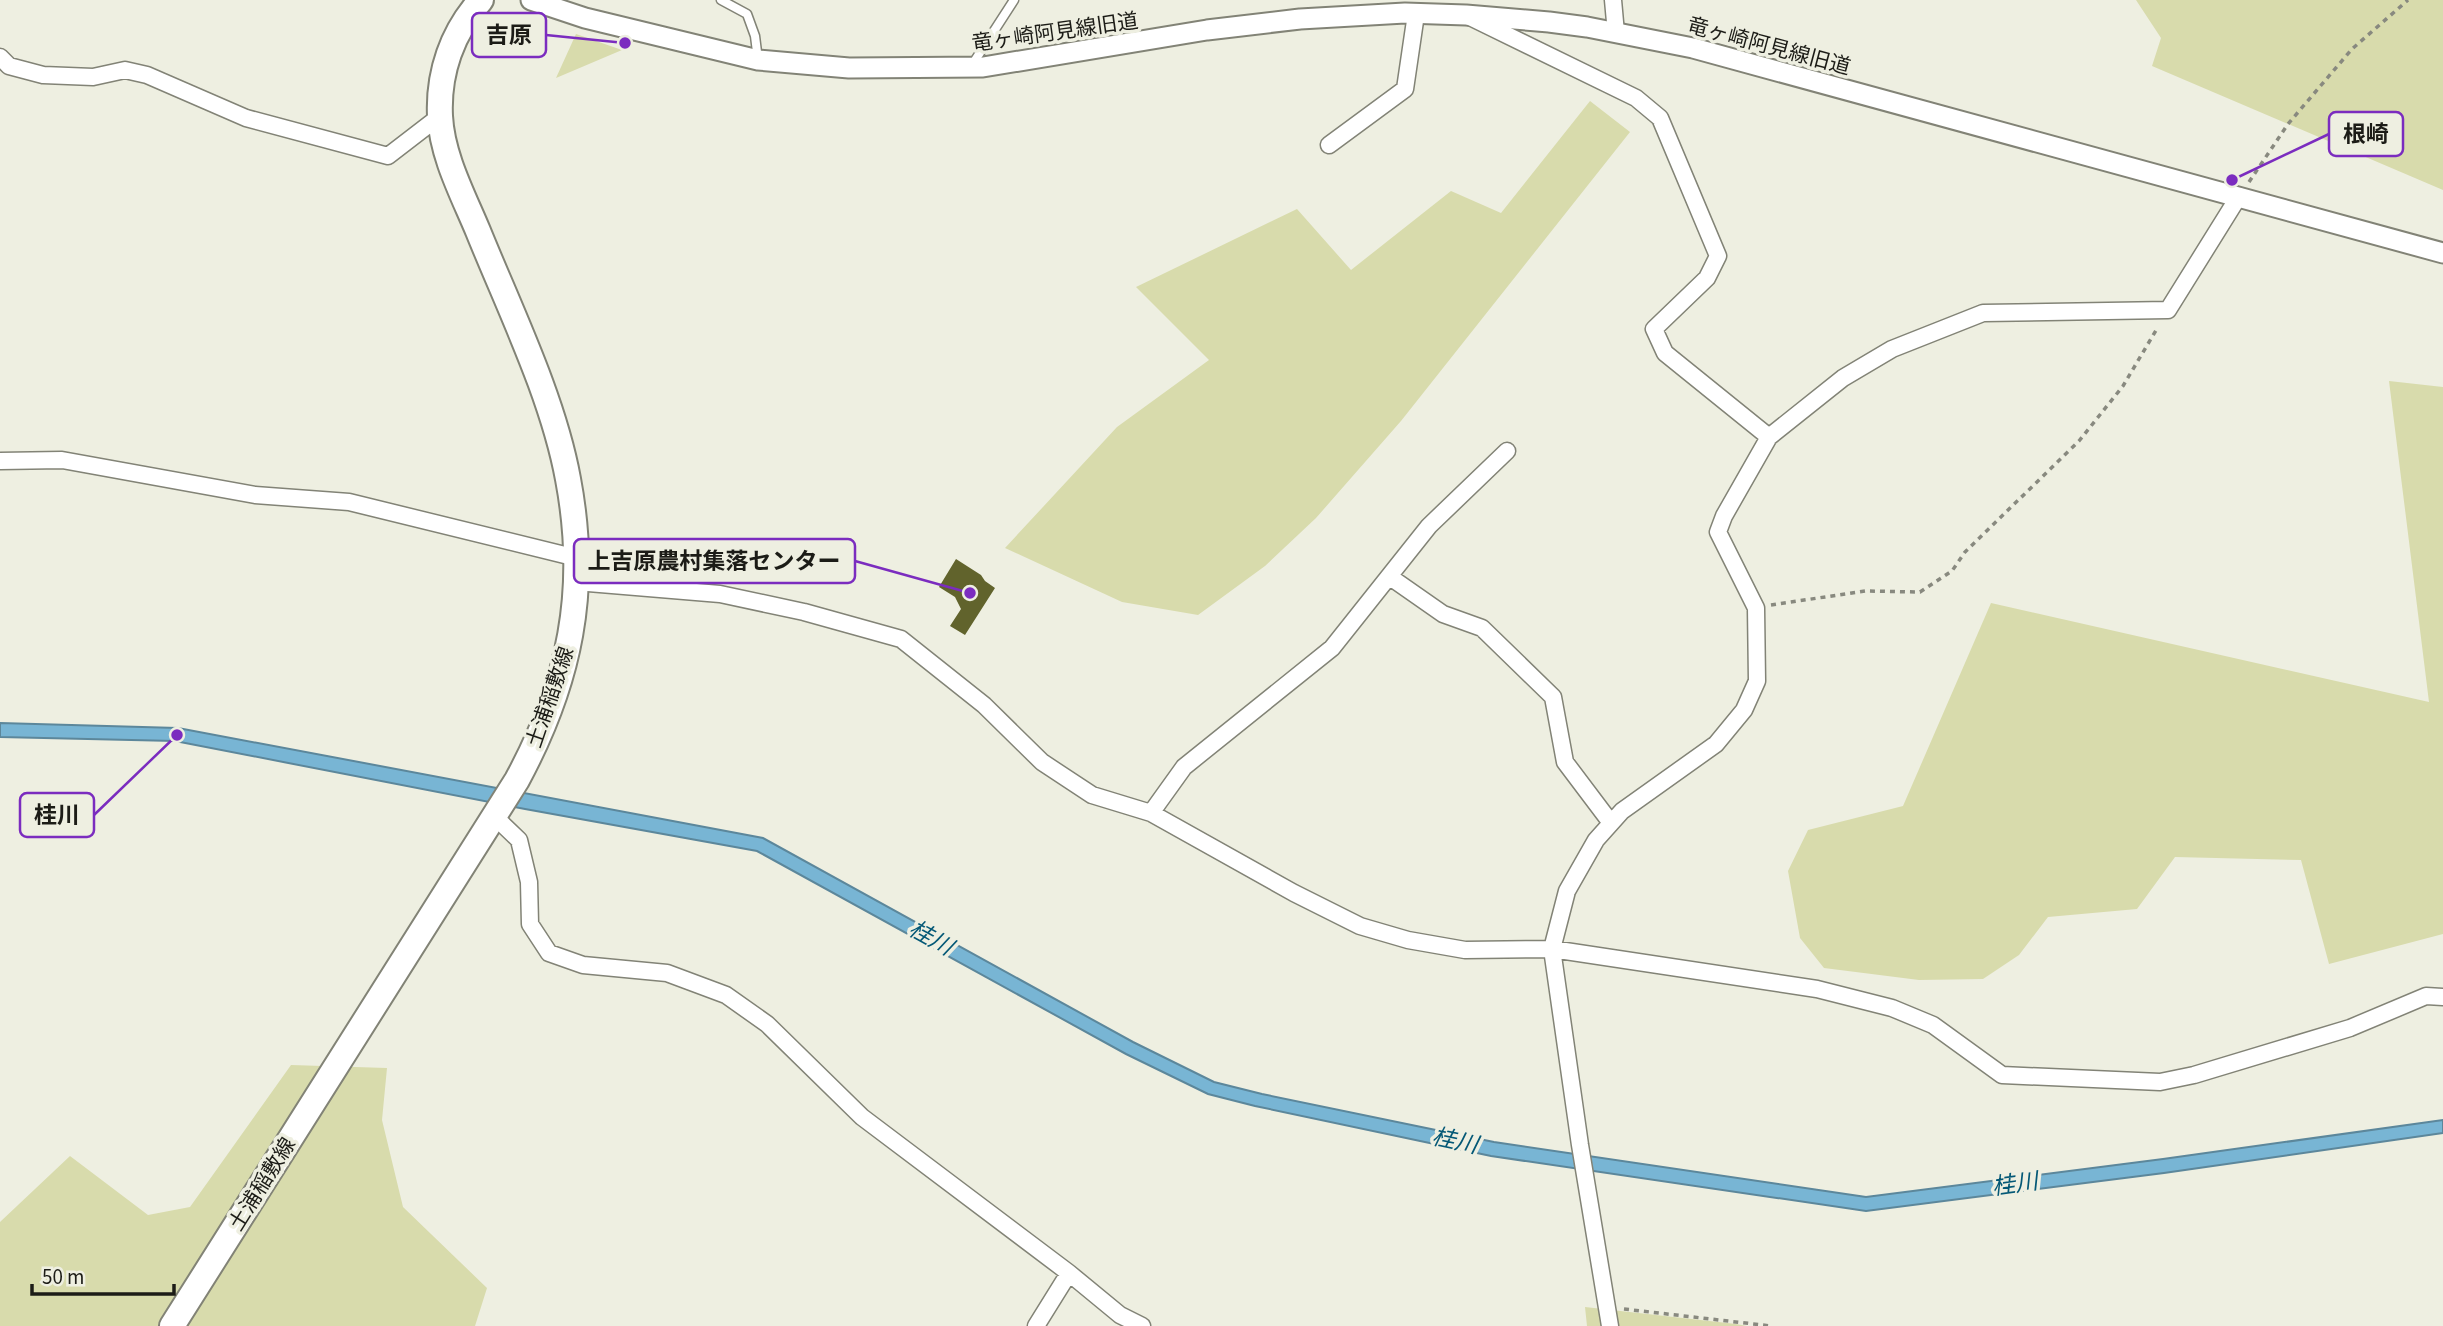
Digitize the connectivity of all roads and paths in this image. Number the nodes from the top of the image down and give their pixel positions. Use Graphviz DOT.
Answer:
graph roads {
  1 [pos="481,0"];
  2 [pos="531,0"];
  3 [pos="721,0"];
  4 [pos="1014,0"];
  5 [pos="1613,0"];
  6 [pos="2408,0"];
  7 [pos="1408,9"];
  8 [pos="1466,15"];
  9 [pos="1616,33"];
  10 [pos="0,57"];
  11 [pos="758,60"];
  12 [pos="970,68"];
  13 [pos="440,116"];
  14 [pos="1329,145"];
  15 [pos="2239,196"];
  16 [pos="2443,253"];
  17 [pos="2168,310"];
  18 [pos="1769,437"];
  19 [pos="1507,451"];
  20 [pos="0,461"];
  21 [pos="577,570"];
  22 [pos="1390,578"];
  23 [pos="1756,608"];
  24 [pos="1151,813"];
  25 [pos="495,817"];
  26 [pos="1611,823"];
  27 [pos="1552,949"];
  28 [pos="2443,997"];
  29 [pos="1069,1273"];
  30 [pos="1608,1307"];
  31 [pos="172,1326"];
  32 [pos="1036,1326"];
  33 [pos="1142,1326"];
  34 [pos="1610,1326"];
  35 [pos="1771,1326"];
  1 -- 13 [label="main road, 土浦稲敷線"];
  2 -- 11 [label="street, 竜ヶ崎阿見線旧道"];
  3 -- 11 [label="lane"];
  4 -- 12 [label="lane"];
  5 -- 9 [label="street"];
  6 -- 15 [label="path"];
  7 -- 8 [label="street, 竜ヶ崎阿見線旧道"];
  7 -- 12 [label="street, 竜ヶ崎阿見線旧道"];
  7 -- 14 [label="street"];
  8 -- 9 [label="street, 竜ヶ崎阿見線旧道"];
  8 -- 18 [label="street"];
  9 -- 15 [label="street, 竜ヶ崎阿見線旧道"];
  10 -- 13 [label="street"];
  11 -- 12 [label="street, 竜ヶ崎阿見線旧道"];
  13 -- 21 [label="main road, 土浦稲敷線"];
  15 -- 16 [label="street, 竜ヶ崎阿見線旧道"];
  15 -- 17 [label="street"];
  17 -- 18 [label="street"];
  17 -- 23 [label="path"];
  18 -- 23 [label="street"];
  19 -- 22 [label="street"];
  20 -- 21 [label="street"];
  21 -- 24 [label="street"];
  21 -- 25 [label="main road, 土浦稲敷線"];
  22 -- 24 [label="street"];
  22 -- 26 [label="street"];
  23 -- 26 [label="street"];
  24 -- 27 [label="street"];
  25 -- 29 [label="street"];
  25 -- 31 [label="main road, 土浦稲敷線"];
  26 -- 27 [label="street"];
  27 -- 28 [label="street"];
  27 -- 30 [label="street"];
  29 -- 32 [label="street"];
  29 -- 33 [label="street"];
  30 -- 34 [label="street"];
  30 -- 35 [label="path"];
}
